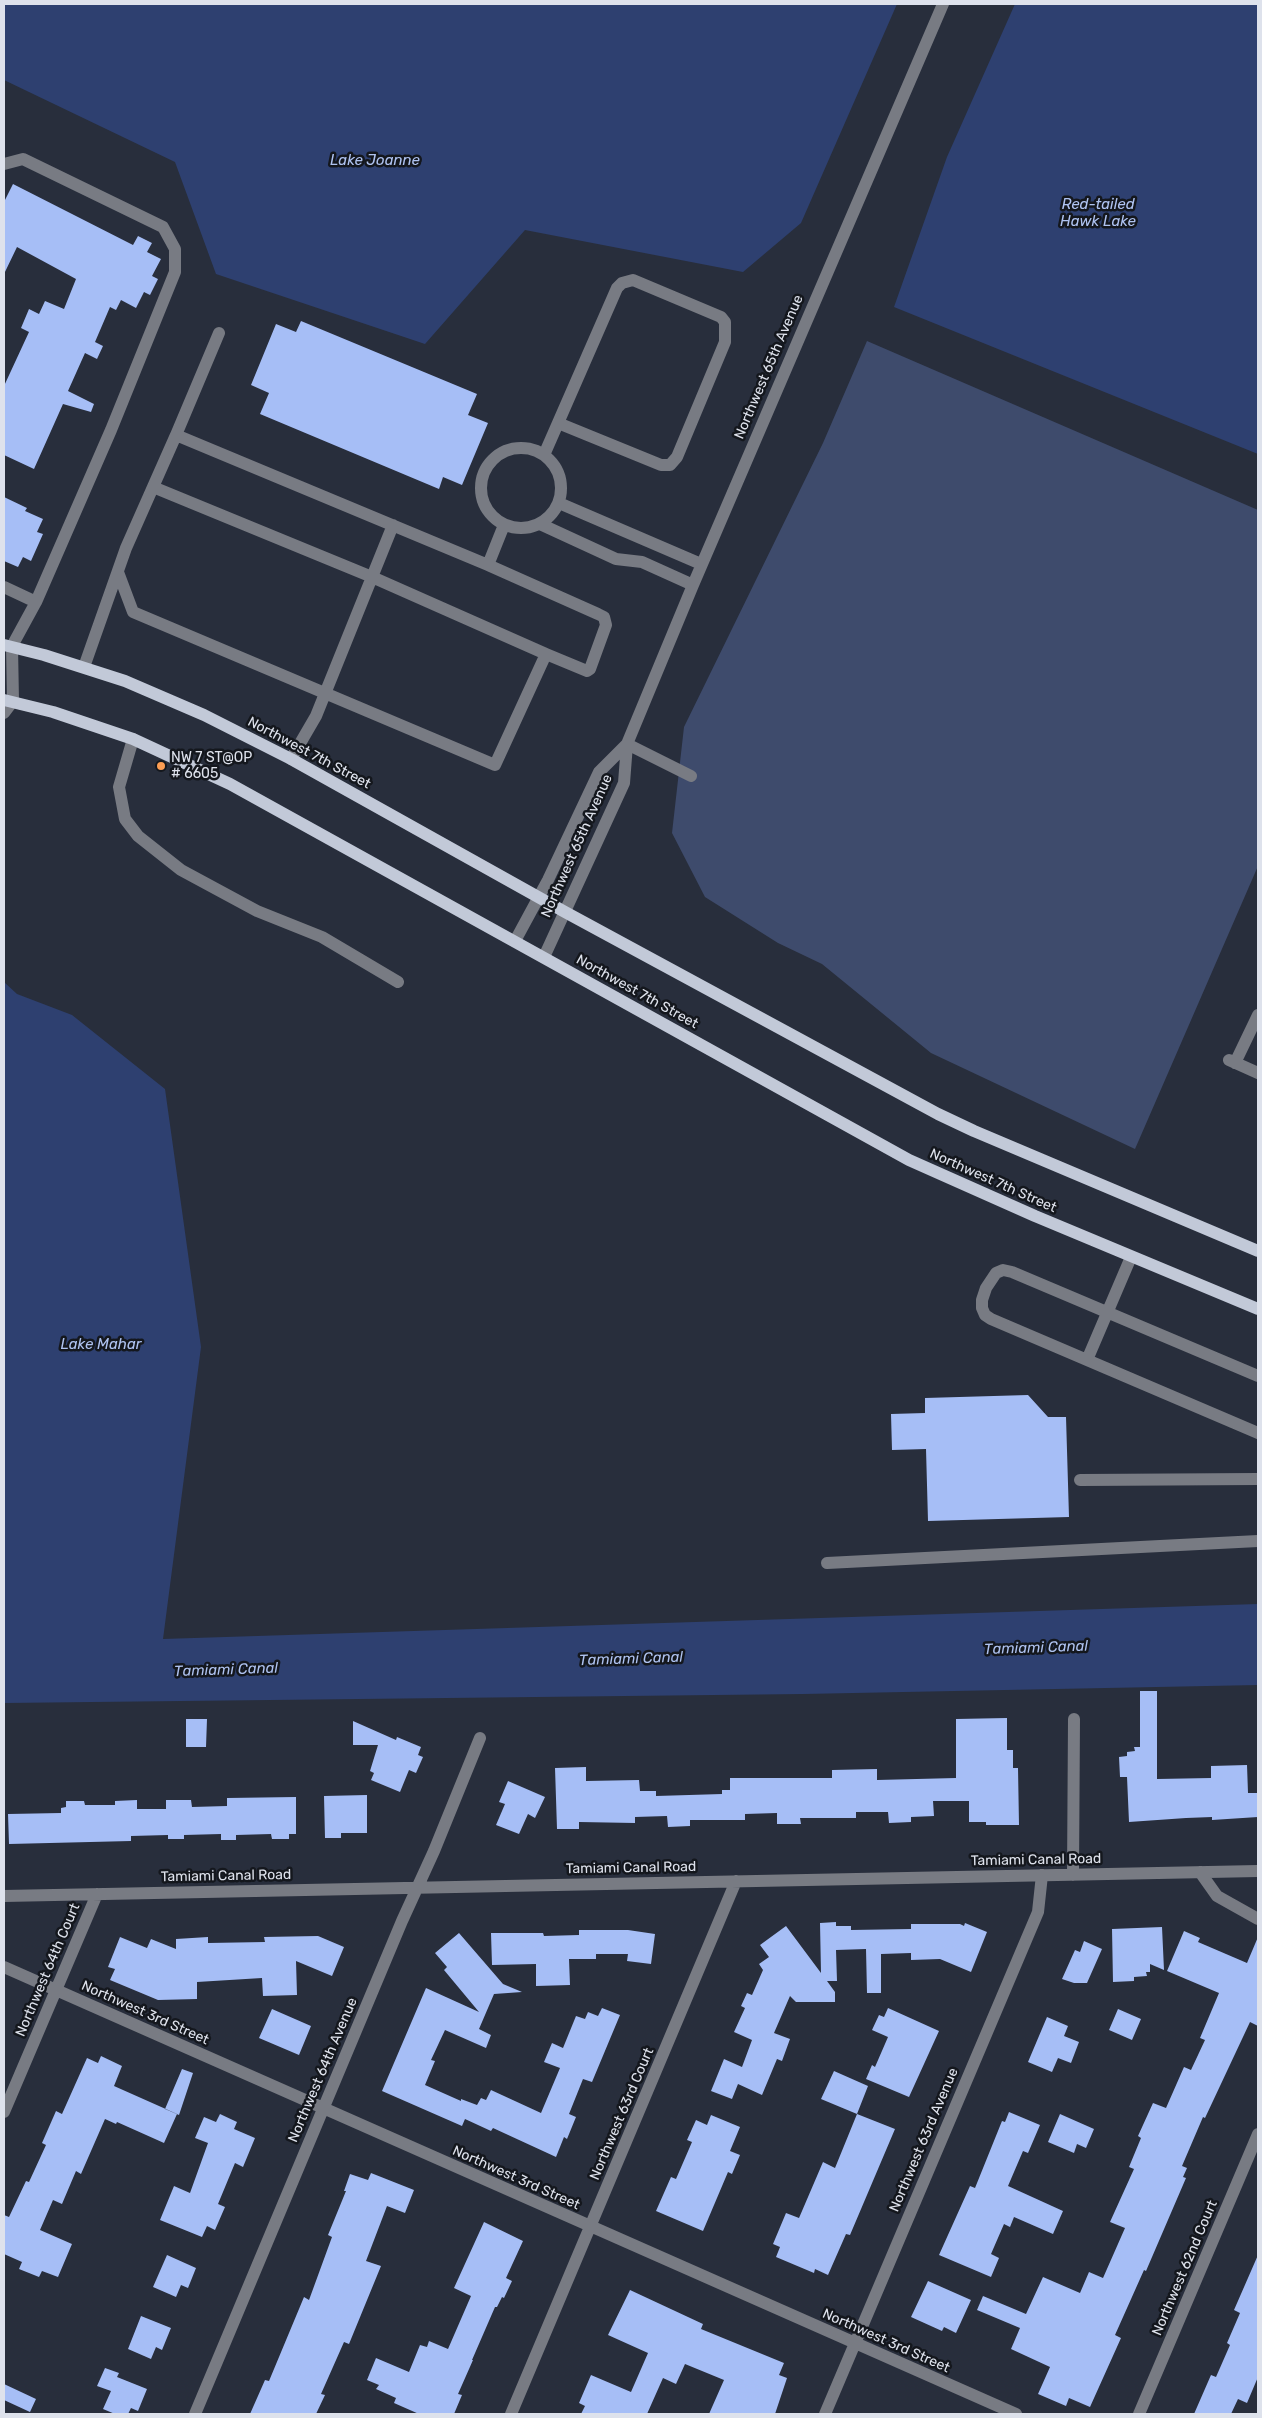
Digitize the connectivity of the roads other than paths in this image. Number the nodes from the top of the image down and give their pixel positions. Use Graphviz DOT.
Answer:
graph roads {
  1 [pos="943,4"];
  2 [pos="4,164"];
  3 [pos="219,333"];
  4 [pos="558,423"];
  5 [pos="176,435"];
  6 [pos="544,455"];
  7 [pos="153,487"];
  8 [pos="559,503"];
  9 [pos="540,524"];
  10 [pos="393,525"];
  11 [pos="504,525"];
  12 [pos="701,564"];
  13 [pos="488,565"];
  14 [pos="118,572"];
  15 [pos="372,577"];
  16 [pos="693,584"];
  17 [pos="4,587"];
  18 [pos="36,602"];
  19 [pos="8,646"];
  20 [pos="546,654"];
  21 [pos="84,667"];
  22 [pos="325,692"];
  23 [pos="8,700"];
  24 [pos="4,713"];
  25 [pos="133,739"];
  26 [pos="627,744"];
  27 [pos="291,759"];
  28 [pos="691,776"];
  29 [pos="538,897"];
  30 [pos="565,912"];
  31 [pos="515,941"];
  32 [pos="544,957"];
  33 [pos="398,982"];
  34 [pos="1258,1015"];
  35 [pos="1258,1073"];
  36 [pos="1258,1251"];
  37 [pos="1131,1257"];
  38 [pos="1258,1309"];
  39 [pos="1106,1312"];
  40 [pos="1087,1360"];
  41 [pos="1258,1376"];
  42 [pos="1258,1433"];
  43 [pos="1258,1479"];
  44 [pos="1080,1480"];
  45 [pos="1258,1541"];
  46 [pos="827,1563"];
  47 [pos="1074,1719"];
  48 [pos="480,1738"];
  49 [pos="1258,1871"];
  50 [pos="1200,1872"];
  51 [pos="1042,1875"];
  52 [pos="1073,1875"];
  53 [pos="736,1881"];
  54 [pos="418,1888"];
  55 [pos="96,1894"];
  56 [pos="4,1896"];
  57 [pos="1258,1919"];
  58 [pos="4,1967"];
  59 [pos="55,1990"];
  60 [pos="324,2108"];
  61 [pos="4,2112"];
  62 [pos="1258,2134"];
  63 [pos="590,2228"];
  64 [pos="854,2343"];
  65 [pos="195,2414"];
  66 [pos="511,2414"];
  67 [pos="825,2414"];
  68 [pos="1016,2414"];
  69 [pos="1139,2414"];
  1 -- 12 [label="street, Northwest 65th Avenue"];
  2 -- 18 [label="street"];
  3 -- 5 [label="street"];
  4 -- 4 [label="street"];
  4 -- 6 [label="street"];
  5 -- 7 [label="street"];
  5 -- 10 [label="street"];
  6 -- 8 [label="street"];
  6 -- 11 [label="street"];
  7 -- 14 [label="street"];
  7 -- 15 [label="street"];
  8 -- 9 [label="street"];
  8 -- 12 [label="street"];
  9 -- 11 [label="street"];
  9 -- 16 [label="street"];
  10 -- 13 [label="street"];
  10 -- 15 [label="street"];
  11 -- 13 [label="street"];
  12 -- 16 [label="street, Northwest 65th Avenue"];
  13 -- 20 [label="street"];
  14 -- 21 [label="street"];
  14 -- 22 [label="street"];
  15 -- 20 [label="street"];
  15 -- 22 [label="street"];
  16 -- 26 [label="street, Northwest 65th Avenue"];
  17 -- 18 [label="street"];
  18 -- 19 [label="street"];
  19 -- 21 [label="main road, Northwest 7th Street"];
  19 -- 23 [label="street"];
  20 -- 22 [label="street"];
  21 -- 27 [label="main road, Northwest 7th Street"];
  22 -- 27 [label="street"];
  23 -- 24 [label="street"];
  23 -- 25 [label="main road, Northwest 7th Street"];
  25 -- 31 [label="main road, Northwest 7th Street"];
  25 -- 33 [label="street"];
  26 -- 28 [label="street"];
  26 -- 29 [label="street, Northwest 65th Avenue"];
  26 -- 30 [label="street, Northwest 65th Avenue"];
  27 -- 29 [label="main road, Northwest 7th Street"];
  29 -- 30 [label="main road, Northwest 7th Street"];
  29 -- 31 [label="street, Northwest 65th Avenue"];
  30 -- 32 [label="street, Northwest 65th Avenue"];
  30 -- 36 [label="main road, Northwest 7th Street"];
  31 -- 32 [label="main road, Northwest 7th Street"];
  32 -- 37 [label="main road, Northwest 7th Street"];
  34 -- 35 [label="street"];
  37 -- 38 [label="main road, Northwest 7th Street"];
  37 -- 39 [label="street"];
  39 -- 40 [label="street"];
  39 -- 40 [label="street"];
  39 -- 41 [label="street"];
  40 -- 42 [label="street"];
  43 -- 44 [label="street"];
  45 -- 46 [label="street"];
  47 -- 52 [label="street"];
  48 -- 54 [label="street, Northwest 64th Avenue"];
  49 -- 50 [label="street, Tamiami Canal Road"];
  50 -- 52 [label="street, Tamiami Canal Road"];
  50 -- 57 [label="street"];
  51 -- 52 [label="street, Tamiami Canal Road"];
  51 -- 53 [label="street, Tamiami Canal Road"];
  51 -- 64 [label="street, Northwest 63rd Avenue"];
  53 -- 54 [label="street, Tamiami Canal Road"];
  53 -- 63 [label="street, Northwest 63rd Court"];
  54 -- 55 [label="street, Tamiami Canal Road"];
  54 -- 60 [label="street, Northwest 64th Avenue"];
  55 -- 56 [label="street, Tamiami Canal Road"];
  55 -- 59 [label="street, Northwest 64th Court"];
  58 -- 59 [label="street, Northwest 3rd Street"];
  59 -- 60 [label="street, Northwest 3rd Street"];
  59 -- 61 [label="street, Northwest 64th Court"];
  60 -- 63 [label="street, Northwest 3rd Street"];
  60 -- 65 [label="street, Northwest 64th Avenue"];
  62 -- 69 [label="street, Northwest 62nd Court"];
  63 -- 64 [label="street, Northwest 3rd Street"];
  63 -- 66 [label="street, Northwest 63rd Court"];
  64 -- 67 [label="street, Northwest 63rd Avenue"];
  64 -- 68 [label="street, Northwest 3rd Street"];
}
